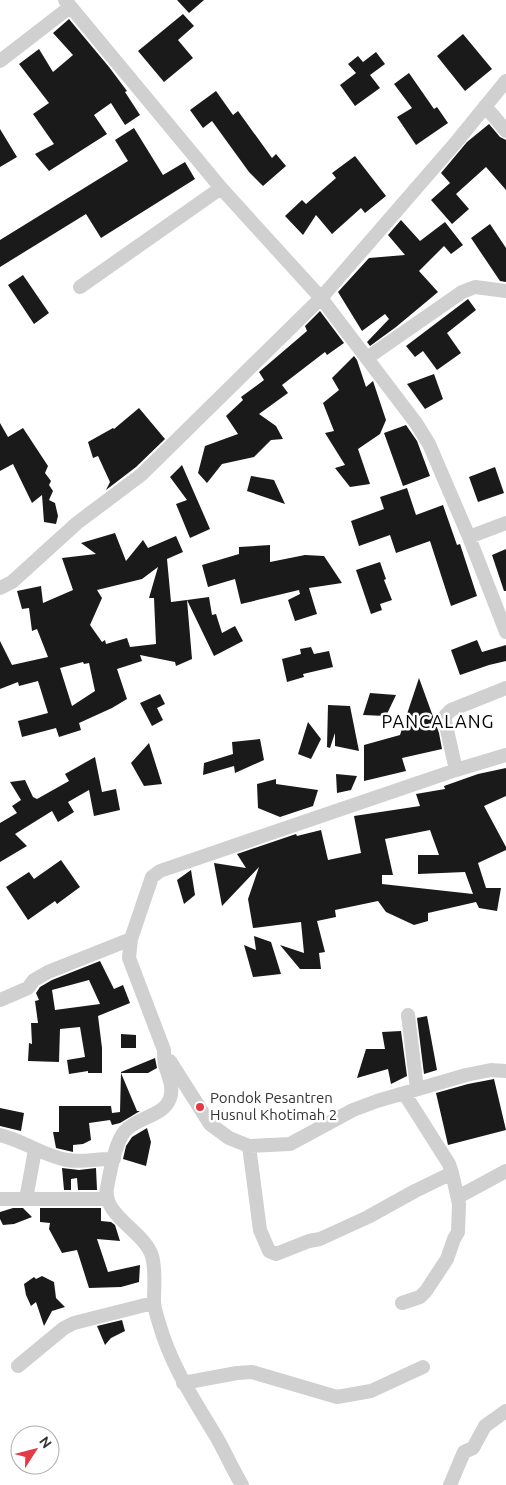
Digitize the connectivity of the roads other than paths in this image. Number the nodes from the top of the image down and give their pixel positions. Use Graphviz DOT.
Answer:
graph roads {
  1 [pos="67,4"];
  2 [pos="0,60"];
  3 [pos="506,81"];
  4 [pos="485,106"];
  5 [pos="506,131"];
  6 [pos="221,188"];
  7 [pos="80,288"];
  8 [pos="506,291"];
  9 [pos="321,298"];
  10 [pos="367,358"];
  11 [pos="506,523"];
  12 [pos="469,537"];
  13 [pos="0,588"];
  14 [pos="506,632"];
  15 [pos="506,688"];
  16 [pos="506,755"];
  17 [pos="456,770"];
  18 [pos="131,939"];
  19 [pos="0,1000"];
  20 [pos="408,1015"];
  21 [pos="164,1050"];
  22 [pos="506,1071"];
  23 [pos="410,1091"];
  24 [pos="0,1135"];
  25 [pos="249,1146"];
  26 [pos="35,1150"];
  27 [pos="114,1159"];
  28 [pos="506,1171"];
  29 [pos="452,1173"];
  30 [pos="458,1197"];
  31 [pos="0,1198"];
  32 [pos="26,1199"];
  33 [pos="107,1199"];
  34 [pos="153,1303"];
  35 [pos="402,1303"];
  36 [pos="18,1366"];
  37 [pos="423,1367"];
  38 [pos="183,1383"];
  39 [pos="506,1411"];
  40 [pos="242,1485"];
  41 [pos="450,1485"];
  1 -- 2 [label="street"];
  1 -- 6 [label="street"];
  3 -- 4 [label="street"];
  4 -- 5 [label="street"];
  4 -- 9 [label="street"];
  6 -- 7 [label="street"];
  6 -- 9 [label="street"];
  8 -- 10 [label="street"];
  9 -- 10 [label="street"];
  9 -- 13 [label="street"];
  10 -- 12 [label="street"];
  11 -- 12 [label="street"];
  12 -- 14 [label="street"];
  15 -- 17 [label="street"];
  16 -- 17 [label="street"];
  17 -- 18 [label="street"];
  18 -- 19 [label="street"];
  18 -- 21 [label="street"];
  20 -- 23 [label="street"];
  21 -- 25 [label="street"];
  21 -- 27 [label="street"];
  22 -- 23 [label="street"];
  23 -- 25 [label="street"];
  23 -- 29 [label="street"];
  24 -- 26 [label="street"];
  25 -- 29 [label="street"];
  26 -- 27 [label="street"];
  26 -- 32 [label="street"];
  27 -- 33 [label="street"];
  28 -- 30 [label="street"];
  29 -- 30 [label="street"];
  30 -- 35 [label="street"];
  31 -- 32 [label="street"];
  32 -- 33 [label="street"];
  33 -- 34 [label="street"];
  34 -- 36 [label="street"];
  34 -- 38 [label="street"];
  37 -- 38 [label="street"];
  38 -- 40 [label="street"];
  39 -- 41 [label="street"];
}
